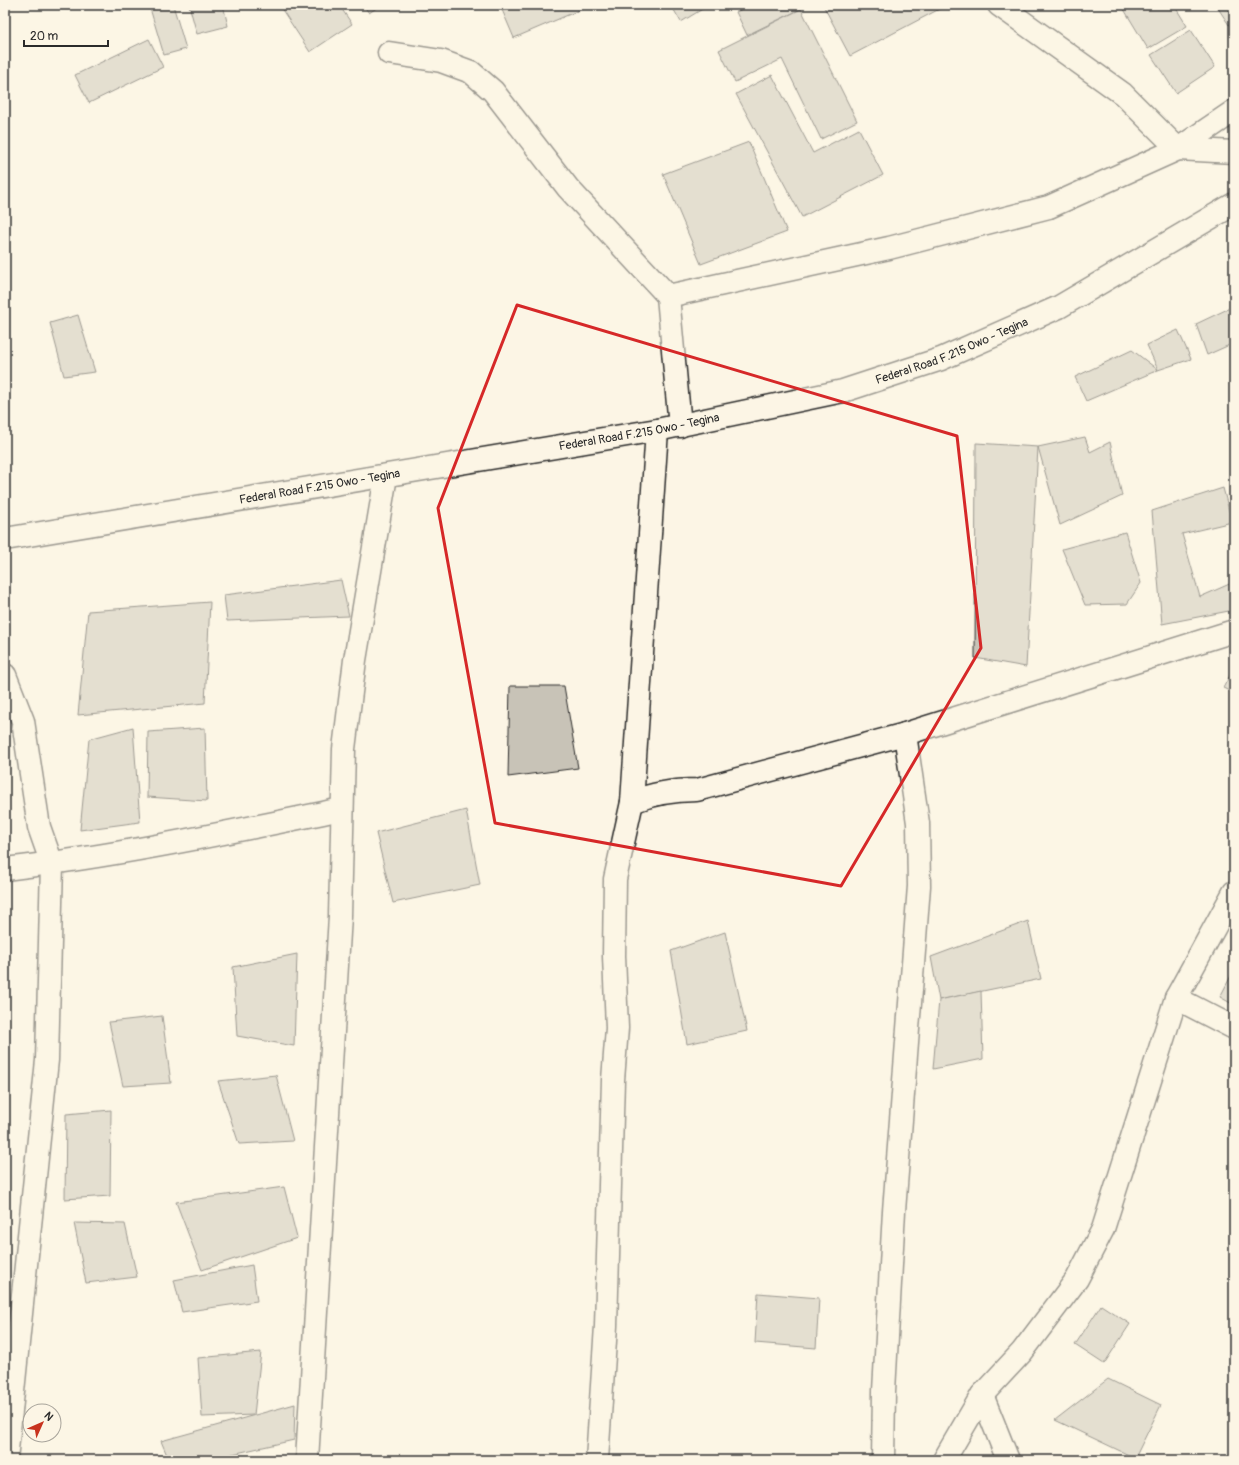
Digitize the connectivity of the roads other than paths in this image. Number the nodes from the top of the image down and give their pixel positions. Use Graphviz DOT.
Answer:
graph roads {
  1 [pos="999,5"];
  2 [pos="388,53"];
  3 [pos="1234,111"];
  4 [pos="1178,149"];
  5 [pos="1234,152"];
  6 [pos="1234,204"];
  7 [pos="668,296"];
  8 [pos="680,426"];
  9 [pos="657,430"];
  10 [pos="386,476"];
  11 [pos="5,538"];
  12 [pos="1234,631"];
  13 [pos="5,675"];
  14 [pos="905,734"];
  15 [pos="632,802"];
  16 [pos="342,809"];
  17 [pos="52,864"];
  18 [pos="5,869"];
  19 [pos="1234,892"];
  20 [pos="1176,998"];
  21 [pos="1234,1028"];
  22 [pos="982,1395"];
  23 [pos="6,1460"];
  24 [pos="307,1460"];
  25 [pos="597,1460"];
  26 [pos="883,1460"];
  27 [pos="944,1460"];
  28 [pos="1008,1460"];
  1 -- 4 [label="street"];
  2 -- 7 [label="street"];
  3 -- 4 [label="street"];
  4 -- 5 [label="street"];
  4 -- 7 [label="street"];
  6 -- 8 [label="street, Federal Road F.215 Owo - Tegina"];
  7 -- 8 [label="street"];
  8 -- 9 [label="street, Federal Road F.215 Owo - Tegina"];
  9 -- 10 [label="street, Federal Road F.215 Owo - Tegina"];
  9 -- 15 [label="street"];
  10 -- 11 [label="street, Federal Road F.215 Owo - Tegina"];
  10 -- 16 [label="street"];
  12 -- 14 [label="street"];
  13 -- 17 [label="street"];
  14 -- 15 [label="street"];
  14 -- 26 [label="street"];
  15 -- 25 [label="street"];
  16 -- 17 [label="street"];
  16 -- 24 [label="street"];
  17 -- 18 [label="street"];
  17 -- 23 [label="street"];
  19 -- 20 [label="street"];
  20 -- 21 [label="street"];
  20 -- 22 [label="street"];
  22 -- 27 [label="street"];
  22 -- 28 [label="street"];
}
